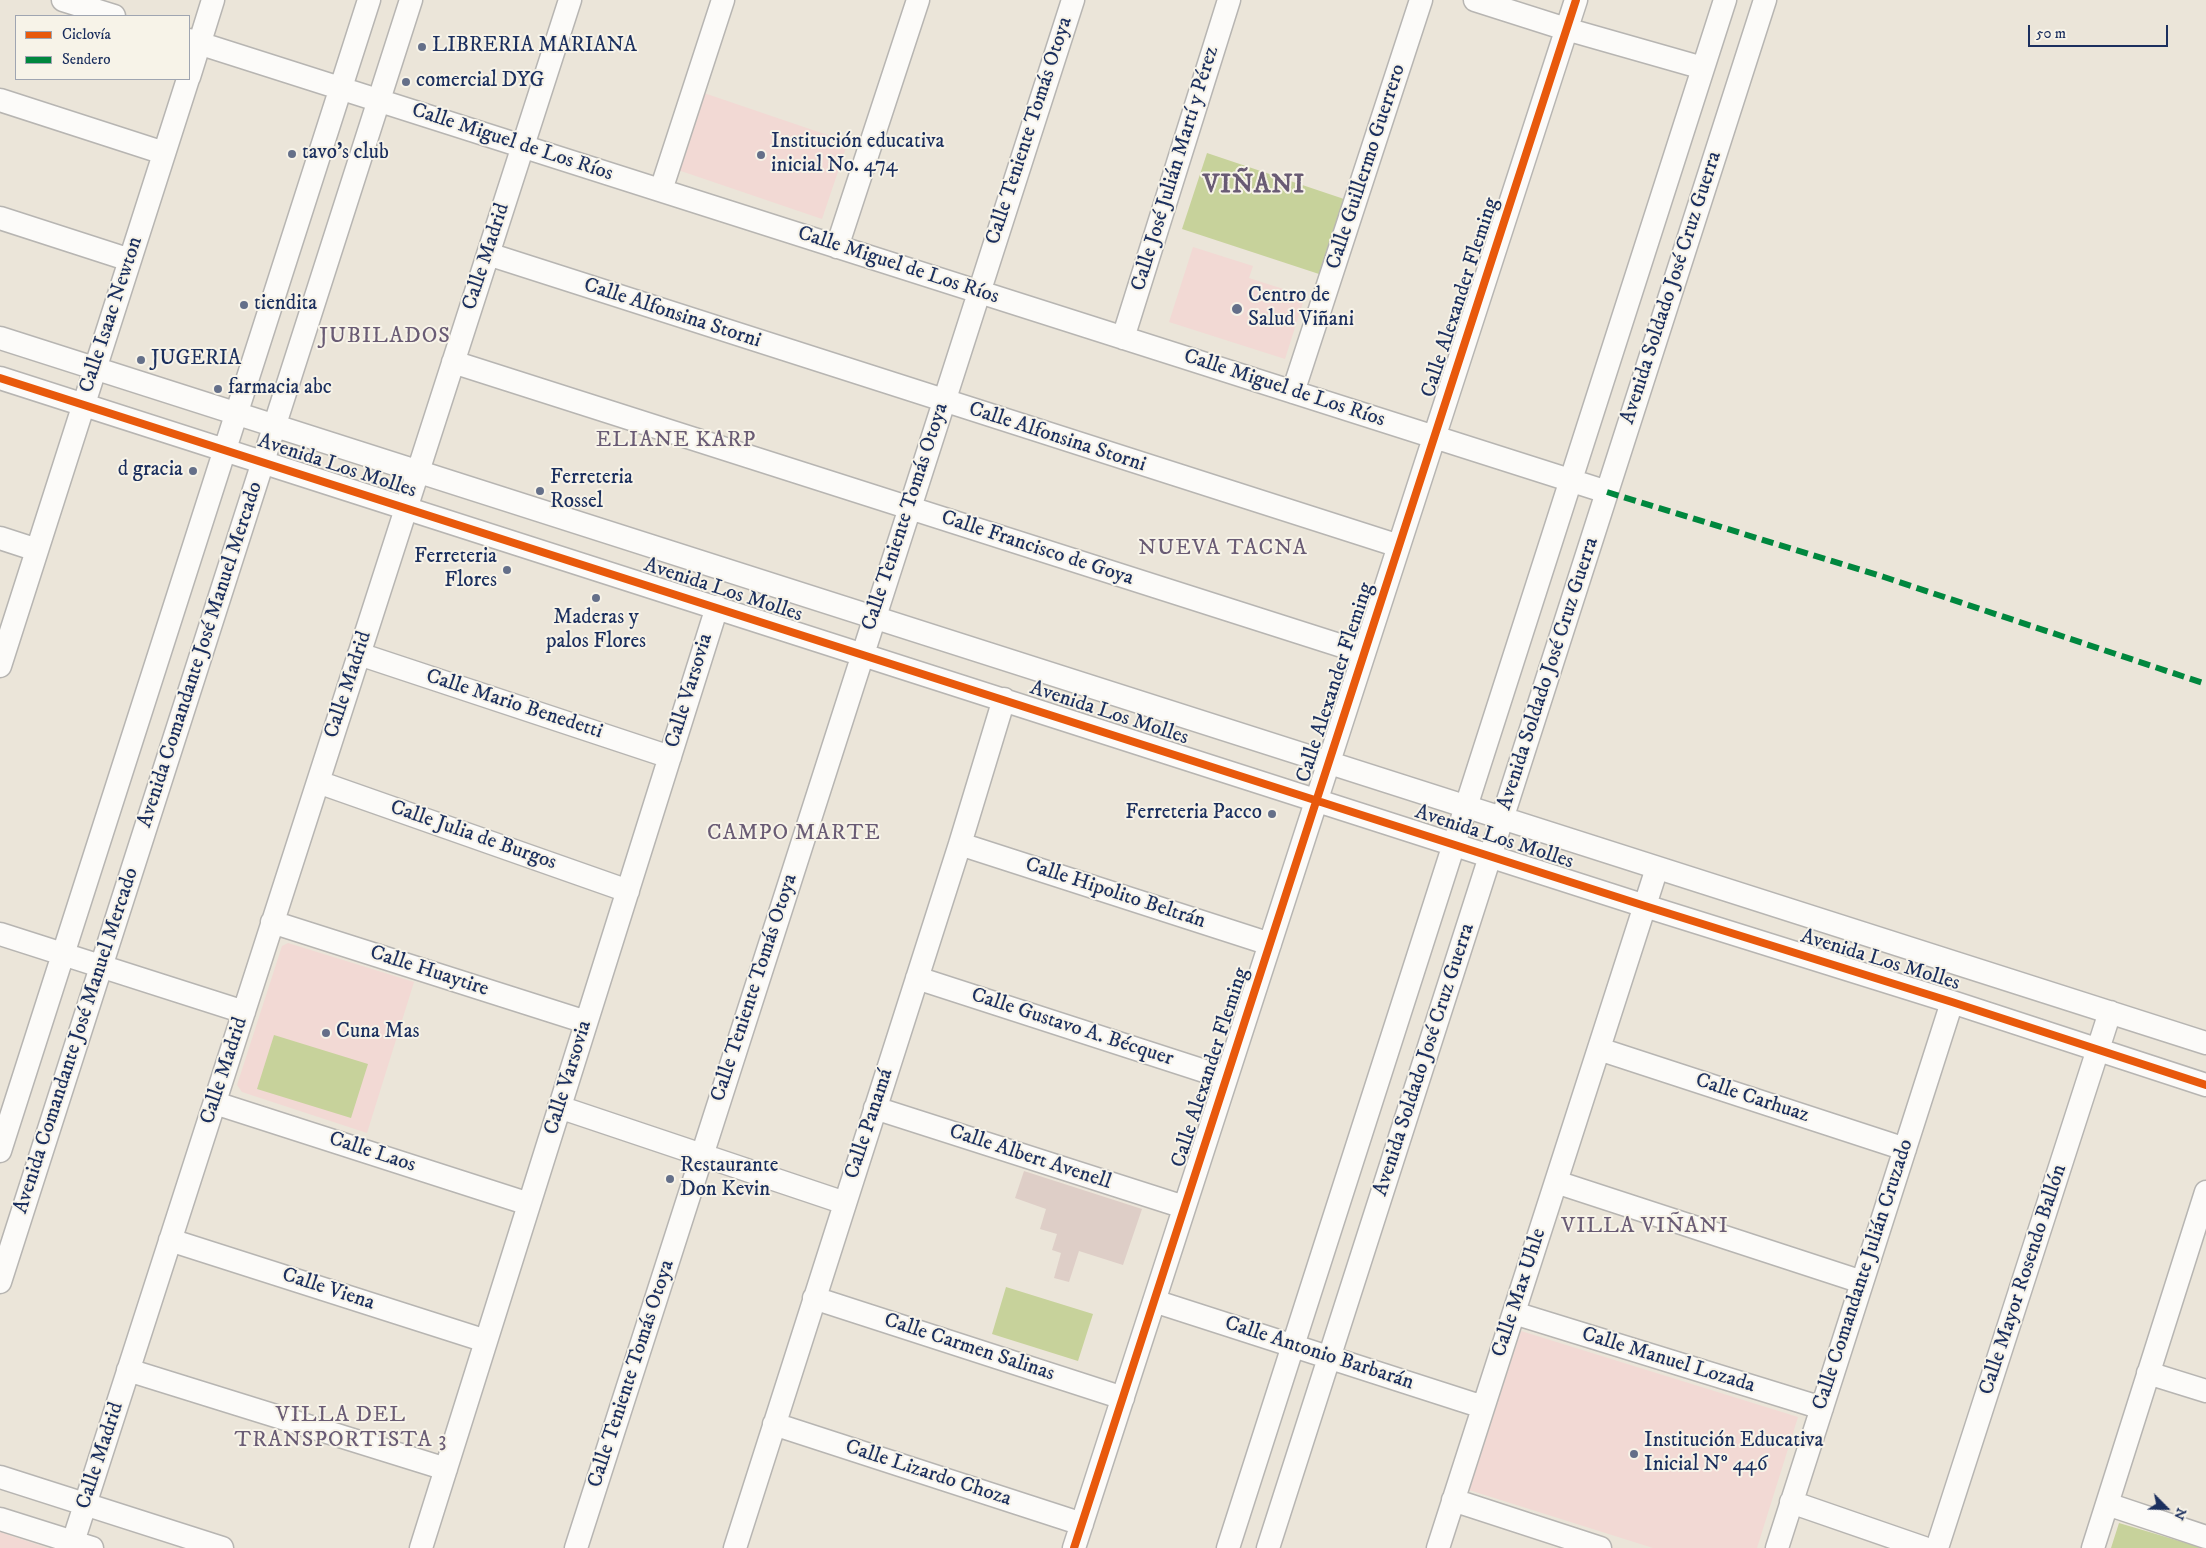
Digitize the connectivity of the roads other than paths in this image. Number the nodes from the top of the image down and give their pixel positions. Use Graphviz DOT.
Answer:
graph roads {
  1 [pos="63,0"];
  2 [pos="213,0"];
  3 [pos="369,0"];
  4 [pos="411,0"];
  5 [pos="570,0"];
  6 [pos="723,0"];
  7 [pos="918,0"];
  8 [pos="1073,0"];
  9 [pos="1229,0"];
  10 [pos="1421,0"];
  11 [pos="1474,0"];
  12 [pos="1576,0"];
  13 [pos="1725,0"];
  14 [pos="1765,0"];
  15 [pos="111,15"];
  16 [pos="1566,29"];
  17 [pos="194,42"];
  18 [pos="190,66"];
  19 [pos="1703,68"];
  20 [pos="187,80"];
  21 [pos="341,89"];
  22 [pos="0,100"];
  23 [pos="379,101"];
  24 [pos="522,146"];
  25 [pos="164,153"];
  26 [pos="661,190"];
  27 [pos="0,218"];
  28 [pos="837,246"];
  29 [pos="488,254"];
  30 [pos="130,260"];
  31 [pos="978,292"];
  32 [pos="0,338"];
  33 [pos="1123,338"];
  34 [pos="453,362"];
  35 [pos="95,368"];
  36 [pos="0,378"];
  37 [pos="1294,392"];
  38 [pos="943,402"];
  39 [pos="84,405"];
  40 [pos="237,413"];
  41 [pos="275,425"];
  42 [pos="1434,437"];
  43 [pos="225,450"];
  44 [pos="263,462"];
  45 [pos="418,471"];
  46 [pos="1571,480"];
  47 [pos="1607,492"];
  48 [pos="406,508"];
  49 [pos="909,509"];
  50 [pos="0,538"];
  51 [pos="1399,546"];
  52 [pos="37,550"];
  53 [pos="717,607"];
  54 [pos="874,617"];
  55 [pos="1364,653"];
  56 [pos="359,654"];
  57 [pos="862,654"];
  58 [pos="0,666"];
  59 [pos="1004,699"];
  60 [pos="670,757"];
  61 [pos="1329,763"];
  62 [pos="318,782"];
  63 [pos="1317,799"];
  64 [pos="1466,806"];
  65 [pos="1502,818"];
  66 [pos="1455,843"];
  67 [pos="960,844"];
  68 [pos="1490,856"];
  69 [pos="1657,868"];
  70 [pos="628,891"];
  71 [pos="1645,906"];
  72 [pos="272,922"];
  73 [pos="0,934"];
  74 [pos="1270,944"];
  75 [pos="63,954"];
  76 [pos="101,966"];
  77 [pos="917,978"];
  78 [pos="1952,1002"];
  79 [pos="244,1012"];
  80 [pos="2110,1012"];
  81 [pos="586,1022"];
  82 [pos="2206,1043"];
  83 [pos="1599,1049"];
  84 [pos="2098,1049"];
  85 [pos="1226,1078"];
  86 [pos="2206,1085"];
  87 [pos="215,1103"];
  88 [pos="559,1107"];
  89 [pos="876,1108"];
  90 [pos="1905,1149"];
  91 [pos="0,1150"];
  92 [pos="701,1156"];
  93 [pos="1556,1182"];
  94 [pos="2206,1192"];
  95 [pos="845,1203"];
  96 [pos="529,1204"];
  97 [pos="1184,1208"];
  98 [pos="170,1240"];
  99 [pos="2198,1241"];
  100 [pos="0,1282"];
  101 [pos="1862,1282"];
  102 [pos="814,1298"];
  103 [pos="1154,1301"];
  104 [pos="1514,1314"];
  105 [pos="486,1341"];
  106 [pos="1293,1346"];
  107 [pos="1329,1358"];
  108 [pos="128,1370"];
  109 [pos="2148,1373"];
  110 [pos="2206,1391"];
  111 [pos="1123,1398"];
  112 [pos="1483,1408"];
  113 [pos="1822,1408"];
  114 [pos="774,1424"];
  115 [pos="446,1469"];
  116 [pos="0,1477"];
  117 [pos="1453,1500"];
  118 [pos="1792,1502"];
  119 [pos="85,1504"];
  120 [pos="2107,1504"];
  121 [pos="0,1518"];
  122 [pos="1082,1524"];
  123 [pos="2206,1537"];
  124 [pos="83,1545"];
  125 [pos="222,1548"];
  126 [pos="421,1548"];
  127 [pos="576,1548"];
  128 [pos="735,1548"];
  129 [pos="1074,1548"];
  130 [pos="1228,1548"];
  131 [pos="1268,1548"];
  132 [pos="1438,1548"];
  133 [pos="1600,1548"];
  134 [pos="1777,1548"];
  135 [pos="1924,1548"];
  136 [pos="1937,1548"];
  137 [pos="2093,1548"];
  1 -- 15 [label="street"];
  2 -- 17 [label="street, Calle Isaac Newton"];
  3 -- 21 [label="street, Avenida Comandante José Manuel Mercado"];
  4 -- 23 [label="street, Avenida Comandante José Manuel Mercado"];
  5 -- 24 [label="street, Calle Madrid"];
  6 -- 26 [label="street"];
  7 -- 28 [label="street"];
  8 -- 31 [label="street, Calle Teniente Tomás Otoya"];
  9 -- 33 [label="street, Calle José Julián Martí y Pérez"];
  10 -- 37 [label="street, Calle Guillermo Guerrero"];
  11 -- 16 [label="street"];
  12 -- 16 [label="street, Calle Alexander Fleming"];
  13 -- 19 [label="street, Avenida Soldado José Cruz Guerra"];
  14 -- 47 [label="street, Avenida Soldado José Cruz Guerra"];
  16 -- 19 [label="street"];
  16 -- 42 [label="street, Calle Alexander Fleming"];
  17 -- 18 [label="street, Calle Isaac Newton"];
  17 -- 21 [label="street, Calle Miguel de Los Ríos"];
  19 -- 46 [label="street, Avenida Soldado José Cruz Guerra"];
  20 -- 25 [label="street, Calle Isaac Newton"];
  21 -- 23 [label="street, Calle Miguel de Los Ríos"];
  21 -- 40 [label="street, Avenida Comandante José Manuel Mercado"];
  22 -- 25 [label="street"];
  23 -- 24 [label="street, Calle Miguel de Los Ríos"];
  23 -- 41 [label="street, Avenida Comandante José Manuel Mercado"];
  24 -- 26 [label="street, Calle Miguel de Los Ríos"];
  24 -- 29 [label="street, Calle Madrid"];
  25 -- 30 [label="street, Calle Isaac Newton"];
  26 -- 28 [label="street, Calle Miguel de Los Ríos"];
  27 -- 30 [label="street"];
  28 -- 31 [label="street, Calle Miguel de Los Ríos"];
  29 -- 34 [label="street, Calle Madrid"];
  29 -- 38 [label="street, Calle Alfonsina Storni"];
  30 -- 35 [label="street, Calle Isaac Newton"];
  31 -- 33 [label="street, Calle Miguel de Los Ríos"];
  31 -- 38 [label="street, Calle Teniente Tomás Otoya"];
  32 -- 35 [label="street, Avenida Los Molles"];
  33 -- 37 [label="street, Calle Miguel de Los Ríos"];
  34 -- 45 [label="street, Calle Madrid"];
  34 -- 49 [label="street, Calle Francisco de Goya"];
  35 -- 39 [label="street, Calle Isaac Newton"];
  35 -- 40 [label="street, Avenida Los Molles"];
  36 -- 39 [label="street, Avenida Los Molles"];
  37 -- 42 [label="street, Calle Miguel de Los Ríos"];
  38 -- 49 [label="street, Calle Teniente Tomás Otoya"];
  38 -- 51 [label="street, Calle Alfonsina Storni"];
  39 -- 43 [label="street, Avenida Los Molles"];
  39 -- 52 [label="street, Calle Isaac Newton"];
  40 -- 41 [label="street, Avenida Los Molles"];
  40 -- 43 [label="street, Avenida Comandante José Manuel Mercado"];
  41 -- 44 [label="street, Avenida Comandante José Manuel Mercado"];
  41 -- 45 [label="street, Avenida Los Molles"];
  42 -- 46 [label="street, Calle Miguel de Los Ríos"];
  42 -- 51 [label="street, Calle Alexander Fleming"];
  43 -- 44 [label="street, Avenida Los Molles"];
  43 -- 75 [label="street, Avenida Comandante José Manuel Mercado"];
  44 -- 48 [label="street, Avenida Los Molles"];
  44 -- 76 [label="street, Avenida Comandante José Manuel Mercado"];
  45 -- 48 [label="street, Calle Madrid"];
  45 -- 54 [label="street, Avenida Los Molles"];
  46 -- 47 [label="street, Calle Miguel de Los Ríos"];
  46 -- 64 [label="street, Avenida Soldado José Cruz Guerra"];
  47 -- 65 [label="street, Avenida Soldado José Cruz Guerra"];
  48 -- 53 [label="street, Avenida Los Molles"];
  48 -- 56 [label="street, Calle Madrid"];
  49 -- 54 [label="street, Calle Teniente Tomás Otoya"];
  49 -- 55 [label="street, Calle Francisco de Goya"];
  50 -- 52 [label="street"];
  51 -- 55 [label="street, Calle Alexander Fleming"];
  52 -- 58 [label="street, Calle Isaac Newton"];
  53 -- 57 [label="street, Avenida Los Molles"];
  53 -- 60 [label="street, Calle Varsovia"];
  54 -- 57 [label="street, Calle Teniente Tomás Otoya"];
  54 -- 61 [label="street, Avenida Los Molles"];
  55 -- 61 [label="street, Calle Alexander Fleming"];
  56 -- 60 [label="street, Calle Mario Benedetti"];
  56 -- 62 [label="street, Calle Madrid"];
  57 -- 59 [label="street, Avenida Los Molles"];
  57 -- 92 [label="street, Calle Teniente Tomás Otoya"];
  59 -- 63 [label="street, Avenida Los Molles"];
  59 -- 67 [label="street, Calle Panamá"];
  60 -- 70 [label="street, Calle Varsovia"];
  61 -- 63 [label="street, Calle Alexander Fleming"];
  61 -- 64 [label="street, Avenida Los Molles"];
  62 -- 70 [label="street, Calle Julia de Burgos"];
  62 -- 72 [label="street, Calle Madrid"];
  63 -- 66 [label="street, Avenida Los Molles"];
  63 -- 74 [label="street, Calle Alexander Fleming"];
  64 -- 65 [label="street, Avenida Los Molles"];
  64 -- 66 [label="street, Avenida Soldado José Cruz Guerra"];
  65 -- 68 [label="street, Avenida Soldado José Cruz Guerra"];
  65 -- 69 [label="street, Avenida Los Molles"];
  66 -- 68 [label="street, Avenida Los Molles"];
  66 -- 106 [label="street, Avenida Soldado José Cruz Guerra"];
  67 -- 74 [label="street, Calle Hipolito Beltrán"];
  67 -- 77 [label="street, Calle Panamá"];
  68 -- 71 [label="street, Avenida Los Molles"];
  68 -- 107 [label="street, Avenida Soldado José Cruz Guerra"];
  69 -- 71 [label="street, Calle Max Uhle"];
  69 -- 80 [label="street, Avenida Los Molles"];
  70 -- 81 [label="street, Calle Varsovia"];
  71 -- 78 [label="street, Avenida Los Molles"];
  71 -- 83 [label="street, Calle Max Uhle"];
  72 -- 79 [label="street, Calle Madrid"];
  72 -- 81 [label="street, Calle Huaytire"];
  73 -- 75 [label="street"];
  74 -- 85 [label="street, Calle Alexander Fleming"];
  75 -- 76 [label="street"];
  75 -- 91 [label="street, Avenida Comandante José Manuel Mercado"];
  76 -- 79 [label="street"];
  76 -- 100 [label="street, Avenida Comandante José Manuel Mercado"];
  77 -- 85 [label="street, Calle Gustavo A. Bécquer"];
  77 -- 89 [label="street, Calle Panamá"];
  78 -- 84 [label="street, Avenida Los Molles"];
  78 -- 90 [label="street, Calle Comandante Julián Cruzado"];
  79 -- 87 [label="street, Calle Madrid"];
  80 -- 82 [label="street, Avenida Los Molles"];
  80 -- 84 [label="street, Calle Mayor Rosendo Ballón"];
  81 -- 88 [label="street, Calle Varsovia"];
  83 -- 90 [label="street, Calle Carhuaz"];
  83 -- 93 [label="street, Calle Max Uhle"];
  84 -- 86 [label="street, Avenida Los Molles"];
  84 -- 136 [label="street, Calle Mayor Rosendo Ballón"];
  85 -- 97 [label="street, Calle Alexander Fleming"];
  87 -- 96 [label="street, Calle Laos"];
  87 -- 98 [label="street, Calle Madrid"];
  88 -- 92 [label="street"];
  88 -- 96 [label="street, Calle Varsovia"];
  89 -- 95 [label="street, Calle Panamá"];
  89 -- 97 [label="street, Calle Albert Avenell"];
  90 -- 101 [label="street, Calle Comandante Julián Cruzado"];
  92 -- 95 [label="street"];
  92 -- 127 [label="street, Calle Teniente Tomás Otoya"];
  93 -- 101 [label="street"];
  93 -- 104 [label="street, Calle Max Uhle"];
  94 -- 99 [label="street"];
  95 -- 102 [label="street, Calle Panamá"];
  96 -- 105 [label="street, Calle Varsovia"];
  97 -- 103 [label="street, Calle Alexander Fleming"];
  98 -- 105 [label="street, Calle Viena"];
  98 -- 108 [label="street, Calle Madrid"];
  99 -- 109 [label="street"];
  101 -- 113 [label="street, Calle Comandante Julián Cruzado"];
  102 -- 111 [label="street, Calle Carmen Salinas"];
  102 -- 114 [label="street, Calle Panamá"];
  103 -- 106 [label="street, Calle Antonio Barbarán"];
  103 -- 111 [label="street, Calle Alexander Fleming"];
  104 -- 112 [label="street, Calle Max Uhle"];
  104 -- 113 [label="street, Calle Manuel Lozada"];
  105 -- 115 [label="street, Calle Varsovia"];
  106 -- 107 [label="street, Calle Antonio Barbarán"];
  106 -- 130 [label="street, Avenida Soldado José Cruz Guerra"];
  107 -- 112 [label="street, Calle Antonio Barbarán"];
  107 -- 131 [label="street, Avenida Soldado José Cruz Guerra"];
  108 -- 115 [label="street"];
  108 -- 119 [label="street, Calle Madrid"];
  109 -- 110 [label="street"];
  109 -- 120 [label="street"];
  111 -- 122 [label="street, Calle Alexander Fleming"];
  112 -- 117 [label="street, Calle Max Uhle"];
  113 -- 118 [label="street, Calle Comandante Julián Cruzado"];
  114 -- 122 [label="street, Calle Lizardo Choza"];
  114 -- 128 [label="street, Calle Panamá"];
  115 -- 126 [label="street, Calle Varsovia"];
  116 -- 119 [label="street"];
  117 -- 132 [label="street, Calle Max Uhle"];
  117 -- 133 [label="street"];
  118 -- 134 [label="street, Calle Comandante Julián Cruzado"];
  118 -- 135 [label="street"];
  119 -- 124 [label="street, Calle Madrid"];
  119 -- 125 [label="street"];
  120 -- 123 [label="street"];
  120 -- 137 [label="street"];
  121 -- 124 [label="street"];
  122 -- 129 [label="street, Calle Alexander Fleming"];
}
